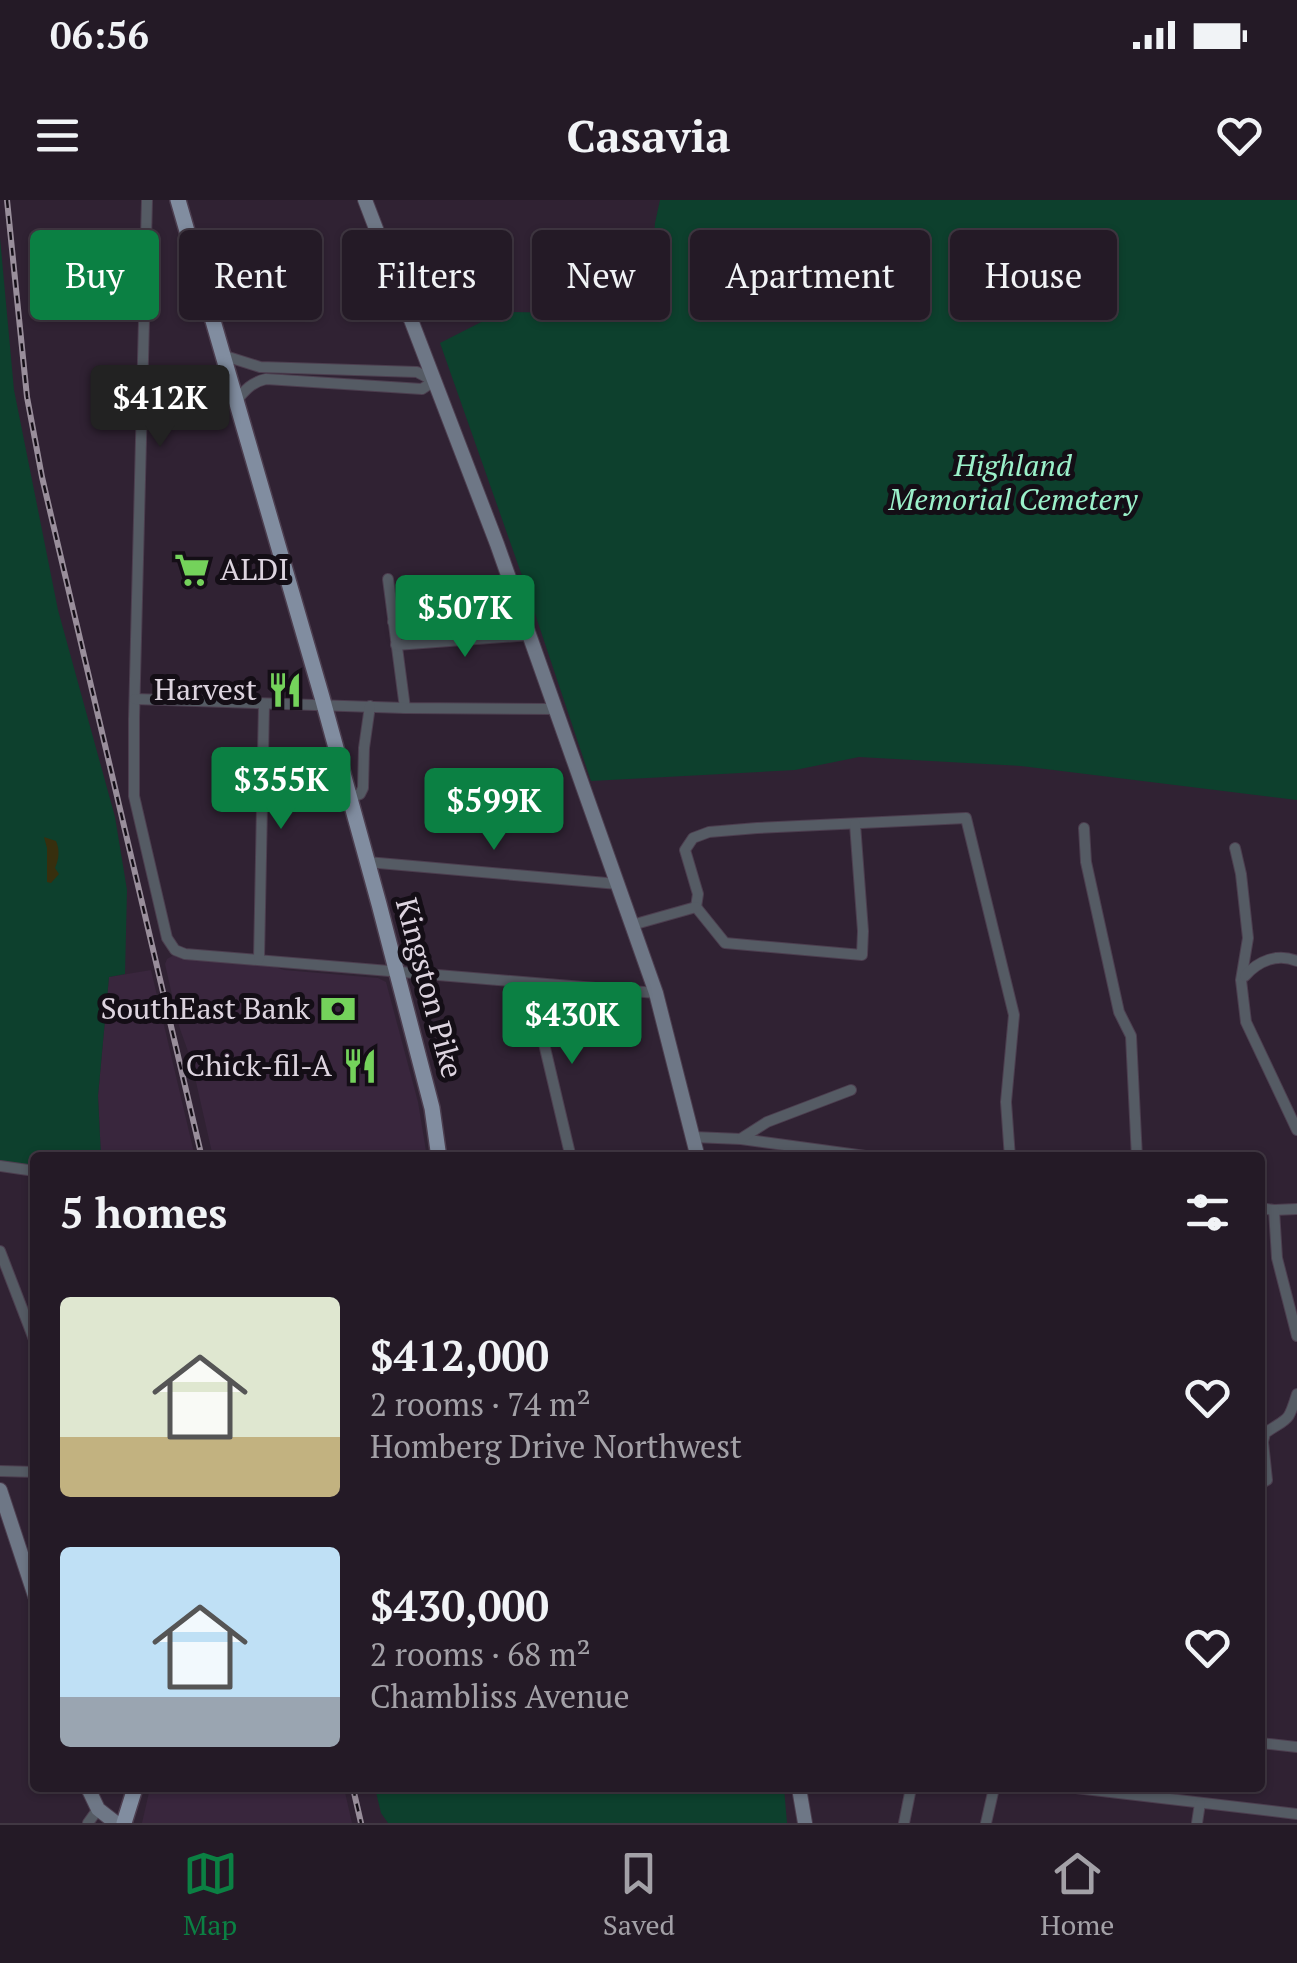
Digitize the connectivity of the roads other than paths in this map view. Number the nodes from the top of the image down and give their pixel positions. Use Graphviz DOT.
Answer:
graph roads {
  1 [pos="146,200"];
  2 [pos="178,200"];
  3 [pos="365,200"];
  4 [pos="222,355"];
  5 [pos="434,381"];
  6 [pos="235,401"];
  7 [pos="388,579"];
  8 [pos="394,622"];
  9 [pos="514,636"];
  10 [pos="530,636"];
  11 [pos="396,644"];
  12 [pos="135,699"];
  13 [pos="264,704"];
  14 [pos="324,704"];
  15 [pos="370,706"];
  16 [pos="405,708"];
  17 [pos="556,710"];
  18 [pos="349,798"];
  19 [pos="855,824"];
  20 [pos="1084,828"];
  21 [pos="1234,848"];
  22 [pos="367,862"];
  23 [pos="618,884"];
  24 [pos="696,907"];
  25 [pos="632,924"];
  26 [pos="259,960"];
  27 [pos="1297,961"];
  28 [pos="397,972"];
  29 [pos="1242,980"];
  30 [pos="533,983"];
  31 [pos="656,994"];
  32 [pos="850,1090"];
  33 [pos="1297,1130"];
  34 [pos="693,1137"];
  35 [pos="741,1139"];
  36 [pos="438,1152"];
  37 [pos="570,1152"];
  38 [pos="697,1152"];
  39 [pos="836,1152"];
  40 [pos="1010,1152"];
  41 [pos="1138,1152"];
  42 [pos="0,1166"];
  43 [pos="30,1170"];
  44 [pos="1297,1208"];
  45 [pos="1265,1209"];
  46 [pos="1274,1210"];
  47 [pos="0,1251"];
  48 [pos="30,1329"];
  49 [pos="1297,1336"];
  50 [pos="1297,1394"];
  51 [pos="1265,1433"];
  52 [pos="0,1471"];
  53 [pos="30,1472"];
  54 [pos="1,1496"];
  55 [pos="30,1581"];
  56 [pos="1265,1743"];
  57 [pos="1297,1746"];
  58 [pos="89,1792"];
  59 [pos="134,1792"];
  60 [pos="800,1792"];
  61 [pos="911,1792"];
  62 [pos="993,1792"];
  63 [pos="1109,1792"];
  64 [pos="1200,1803"];
  65 [pos="98,1809"];
  66 [pos="1297,1814"];
  67 [pos="88,1823"];
  68 [pos="116,1823"];
  69 [pos="124,1823"];
  70 [pos="804,1823"];
  71 [pos="904,1823"];
  72 [pos="986,1823"];
  73 [pos="1197,1823"];
  1 -- 12 [label="street"];
  2 -- 4 [label="main road, Kingston Pike"];
  3 -- 5 [label="street"];
  4 -- 5 [label="street"];
  4 -- 6 [label="main road, Kingston Pike"];
  5 -- 6 [label="street"];
  5 -- 10 [label="street"];
  6 -- 14 [label="main road, Kingston Pike"];
  7 -- 8 [label="street"];
  8 -- 9 [label="street"];
  8 -- 11 [label="street"];
  9 -- 10 [label="street"];
  9 -- 11 [label="street"];
  10 -- 17 [label="street"];
  11 -- 16 [label="street"];
  12 -- 13 [label="street"];
  12 -- 26 [label="street"];
  13 -- 14 [label="street"];
  13 -- 26 [label="street"];
  14 -- 15 [label="street"];
  14 -- 18 [label="main road, Kingston Pike"];
  15 -- 16 [label="street"];
  15 -- 18 [label="street"];
  16 -- 17 [label="street"];
  17 -- 23 [label="street"];
  18 -- 22 [label="main road, Kingston Pike"];
  19 -- 24 [label="street"];
  19 -- 24 [label="street"];
  19 -- 40 [label="street"];
  20 -- 41 [label="street"];
  21 -- 29 [label="street"];
  22 -- 23 [label="street"];
  22 -- 28 [label="main road, Kingston Pike"];
  23 -- 25 [label="street"];
  24 -- 25 [label="street"];
  25 -- 31 [label="street"];
  26 -- 28 [label="street"];
  27 -- 29 [label="street"];
  28 -- 30 [label="street"];
  28 -- 36 [label="main road, Kingston Pike"];
  29 -- 33 [label="street"];
  30 -- 31 [label="street"];
  30 -- 37 [label="street"];
  31 -- 34 [label="street"];
  32 -- 35 [label="street"];
  34 -- 35 [label="street"];
  34 -- 38 [label="street"];
  35 -- 39 [label="street"];
  42 -- 43 [label="street"];
  44 -- 46 [label="street"];
  45 -- 46 [label="street"];
  46 -- 49 [label="street"];
  47 -- 48 [label="street"];
  50 -- 51 [label="street"];
  52 -- 53 [label="street"];
  54 -- 55 [label="street"];
  56 -- 57 [label="street"];
  58 -- 65 [label="street"];
  59 -- 69 [label="main road"];
  60 -- 70 [label="street"];
  61 -- 71 [label="street"];
  62 -- 72 [label="street"];
  63 -- 64 [label="street"];
  64 -- 66 [label="street"];
  64 -- 73 [label="street"];
  65 -- 67 [label="street"];
  65 -- 68 [label="street"];
}
